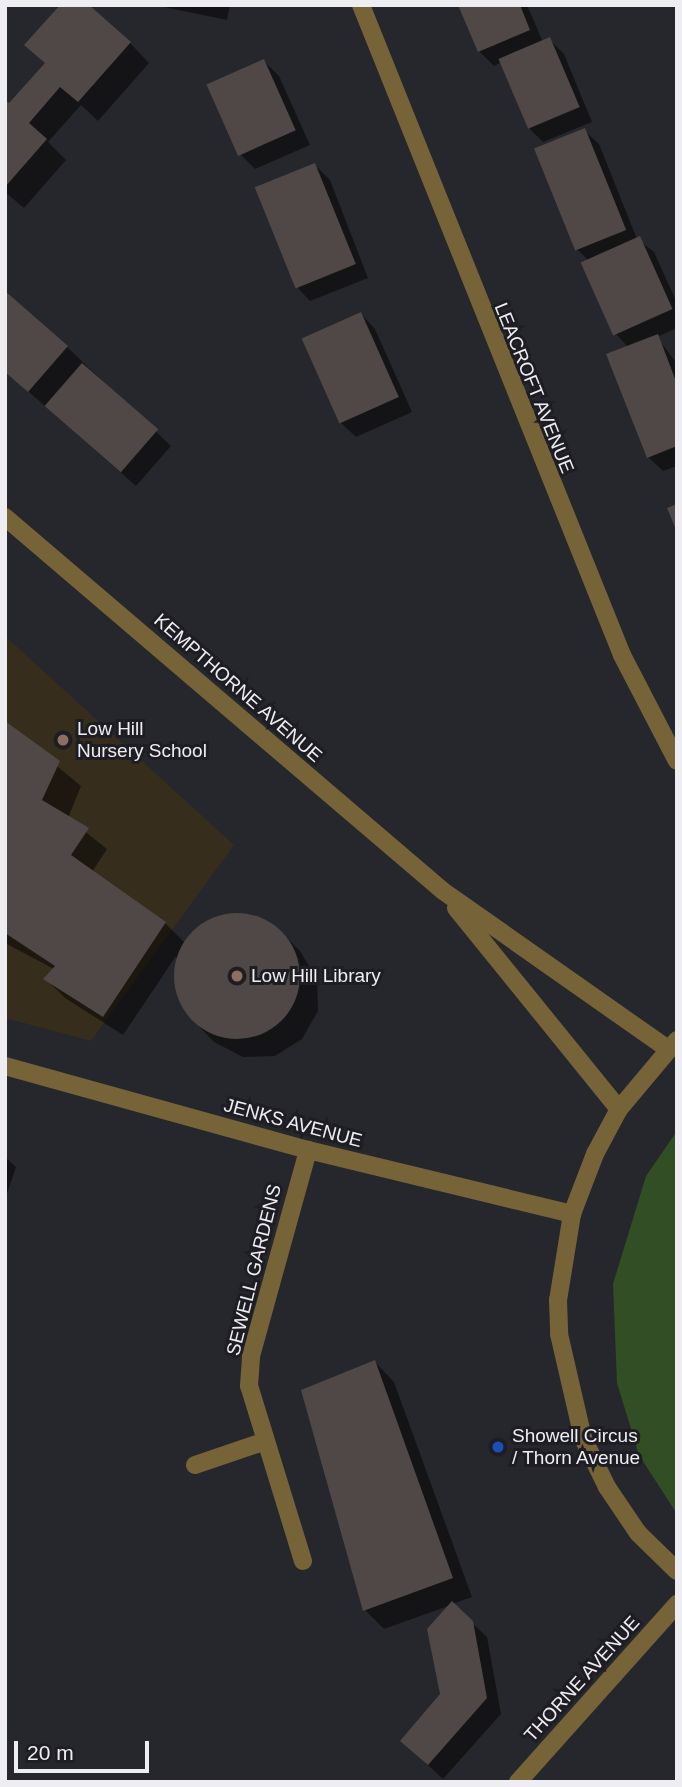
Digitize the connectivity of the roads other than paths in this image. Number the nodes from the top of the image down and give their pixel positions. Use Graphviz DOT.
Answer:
graph roads {
  1 [pos="355,5"];
  2 [pos="361,5"];
  3 [pos="367,24"];
  4 [pos="5,517"];
  5 [pos="677,761"];
  6 [pos="443,891"];
  7 [pos="671,1044"];
  8 [pos="5,1066"];
  9 [pos="619,1109"];
  10 [pos="308,1150"];
  11 [pos="572,1214"];
  12 [pos="263,1442"];
  13 [pos="195,1465"];
  14 [pos="303,1561"];
  15 [pos="677,1571"];
  16 [pos="677,1604"];
  17 [pos="519,1782"];
  1 -- 3 [label="street, LEACROFT AVENUE"];
  2 -- 3 [label="street, LEACROFT AVENUE"];
  3 -- 5 [label="street, LEACROFT AVENUE"];
  4 -- 6 [label="street, KEMPTHORNE AVENUE"];
  6 -- 7 [label="street, KEMPTHORNE AVENUE"];
  6 -- 9 [label="street, KEMPTHORNE AVENUE"];
  7 -- 9 [label="street"];
  8 -- 10 [label="street, JENKS AVENUE"];
  9 -- 11 [label="street"];
  10 -- 11 [label="street, JENKS AVENUE"];
  10 -- 12 [label="street, SEWELL GARDENS"];
  11 -- 15 [label="street"];
  12 -- 13 [label="street"];
  12 -- 14 [label="street, SEWELL GARDENS"];
  16 -- 17 [label="street, THORNE AVENUE"];
}
